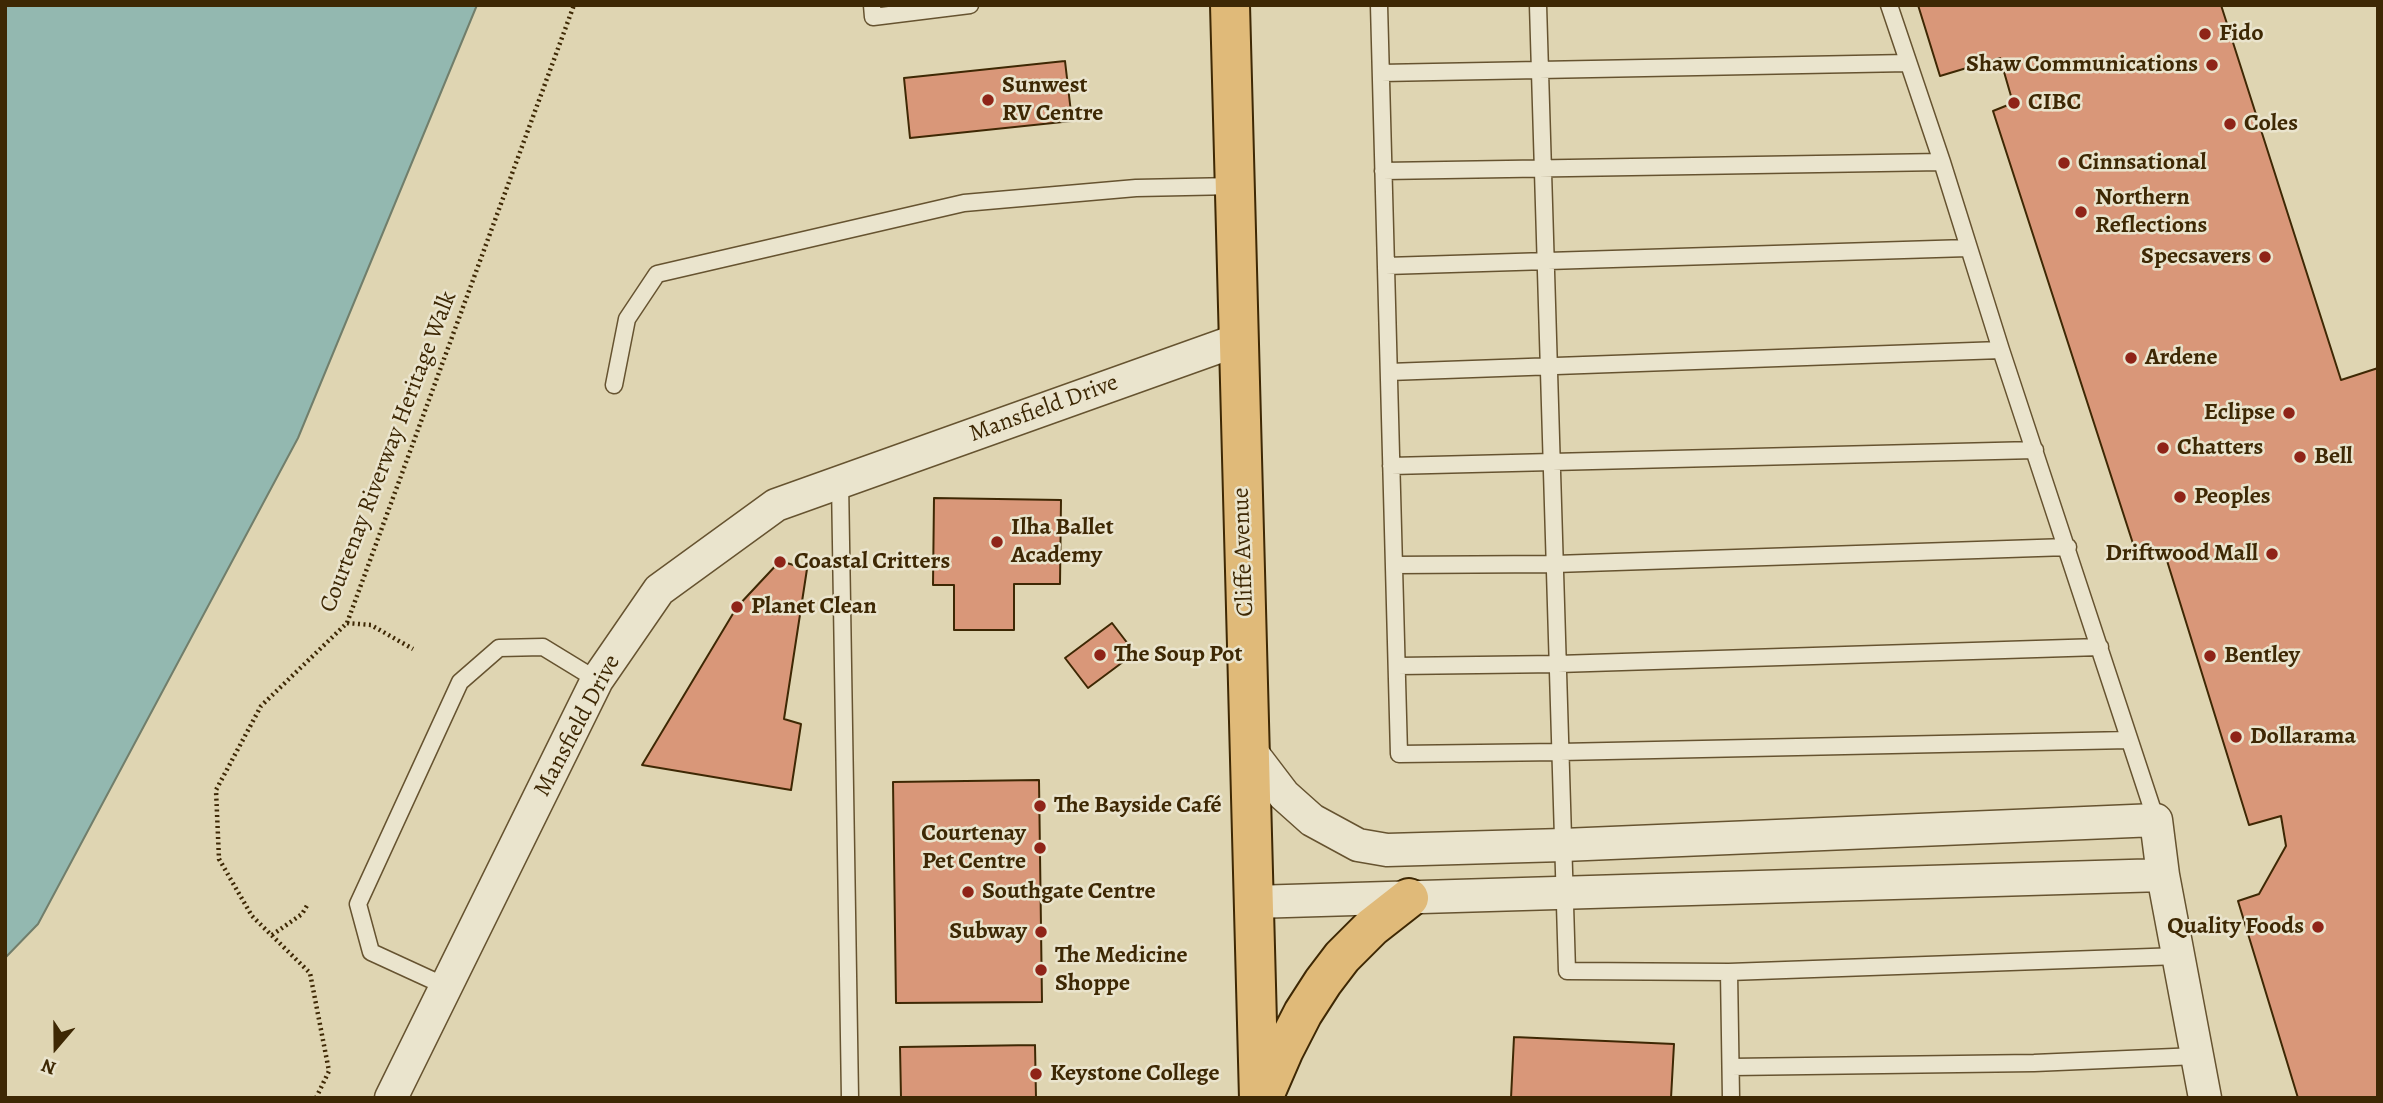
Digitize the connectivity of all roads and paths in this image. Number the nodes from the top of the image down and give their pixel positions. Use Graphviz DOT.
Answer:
graph roads {
  1 [pos="574,5"];
  2 [pos="872,5"];
  3 [pos="970,5"];
  4 [pos="1230,5"];
  5 [pos="1379,5"];
  6 [pos="1538,5"];
  7 [pos="1889,5"];
  8 [pos="1908,63"];
  9 [pos="1540,70"];
  10 [pos="1381,73"];
  11 [pos="1942,162"];
  12 [pos="1543,168"];
  13 [pos="1383,171"];
  14 [pos="1235,186"];
  15 [pos="1968,248"];
  16 [pos="1545,261"];
  17 [pos="1386,266"];
  18 [pos="1238,340"];
  19 [pos="2001,350"];
  20 [pos="1549,366"];
  21 [pos="1389,372"];
  22 [pos="614,385"];
  23 [pos="2035,450"];
  24 [pos="1552,462"];
  25 [pos="1391,466"];
  26 [pos="840,481"];
  27 [pos="2068,547"];
  28 [pos="1555,564"];
  29 [pos="1394,565"];
  30 [pos="347,623"];
  31 [pos="2100,646"];
  32 [pos="413,649"];
  33 [pos="1558,664"];
  34 [pos="1397,666"];
  35 [pos="597,680"];
  36 [pos="2129,740"];
  37 [pos="1250,749"];
  38 [pos="1560,752"];
  39 [pos="2156,820"];
  40 [pos="1563,845"];
  41 [pos="2163,875"];
  42 [pos="1565,893"];
  43 [pos="1409,898"];
  44 [pos="1254,902"];
  45 [pos="307,904"];
  46 [pos="272,935"];
  47 [pos="2179,956"];
  48 [pos="1729,972"];
  49 [pos="445,986"];
  50 [pos="2197,1056"];
  51 [pos="1731,1067"];
  52 [pos="316,1098"];
  53 [pos="391,1098"];
  54 [pos="850,1098"];
  55 [pos="1261,1098"];
  56 [pos="1731,1098"];
  57 [pos="2205,1098"];
  1 -- 30 [label="path, Courtenay Riverway Heritage Walk"];
  2 -- 3 [label="lane"];
  4 -- 14 [label="main road, Cliffe Avenue"];
  5 -- 10 [label="lane"];
  6 -- 9 [label="lane"];
  7 -- 8 [label="lane"];
  8 -- 9 [label="lane"];
  8 -- 11 [label="lane"];
  9 -- 10 [label="lane"];
  9 -- 12 [label="lane"];
  10 -- 13 [label="lane"];
  11 -- 12 [label="lane"];
  11 -- 15 [label="lane"];
  12 -- 13 [label="lane"];
  12 -- 16 [label="lane"];
  13 -- 17 [label="lane"];
  14 -- 18 [label="main road, Cliffe Avenue"];
  14 -- 22 [label="lane"];
  15 -- 16 [label="lane"];
  15 -- 19 [label="lane"];
  16 -- 17 [label="lane"];
  16 -- 20 [label="lane"];
  17 -- 21 [label="lane"];
  18 -- 26 [label="street, Mansfield Drive"];
  18 -- 37 [label="main road, Cliffe Avenue"];
  19 -- 20 [label="lane"];
  19 -- 23 [label="lane"];
  20 -- 21 [label="lane"];
  20 -- 24 [label="lane"];
  21 -- 25 [label="lane"];
  23 -- 24 [label="lane"];
  23 -- 27 [label="lane"];
  24 -- 25 [label="lane"];
  24 -- 28 [label="lane"];
  25 -- 29 [label="lane"];
  26 -- 35 [label="street, Mansfield Drive"];
  26 -- 54 [label="lane"];
  27 -- 28 [label="lane"];
  27 -- 31 [label="lane"];
  28 -- 29 [label="lane"];
  28 -- 33 [label="lane"];
  29 -- 34 [label="lane"];
  30 -- 32 [label="path"];
  30 -- 46 [label="path, Courtenay Riverway Heritage Walk"];
  31 -- 33 [label="lane"];
  31 -- 36 [label="lane"];
  33 -- 34 [label="lane"];
  33 -- 38 [label="lane"];
  34 -- 38 [label="lane"];
  35 -- 49 [label="street, Mansfield Drive"];
  35 -- 49 [label="lane"];
  36 -- 38 [label="lane"];
  36 -- 39 [label="lane"];
  37 -- 40 [label="street"];
  37 -- 44 [label="main road, Cliffe Avenue"];
  38 -- 40 [label="lane"];
  39 -- 40 [label="street"];
  39 -- 41 [label="street"];
  40 -- 42 [label="lane"];
  41 -- 42 [label="street"];
  41 -- 47 [label="street"];
  42 -- 43 [label="street"];
  42 -- 48 [label="lane"];
  43 -- 44 [label="street"];
  43 -- 55 [label="main road"];
  44 -- 55 [label="main road, Cliffe Avenue"];
  45 -- 46 [label="path"];
  46 -- 52 [label="path, Courtenay Riverway Heritage Walk"];
  47 -- 48 [label="lane"];
  47 -- 50 [label="street"];
  48 -- 51 [label="lane"];
  49 -- 53 [label="street, Mansfield Drive"];
  50 -- 51 [label="lane"];
  50 -- 57 [label="street"];
  51 -- 56 [label="lane"];
}
